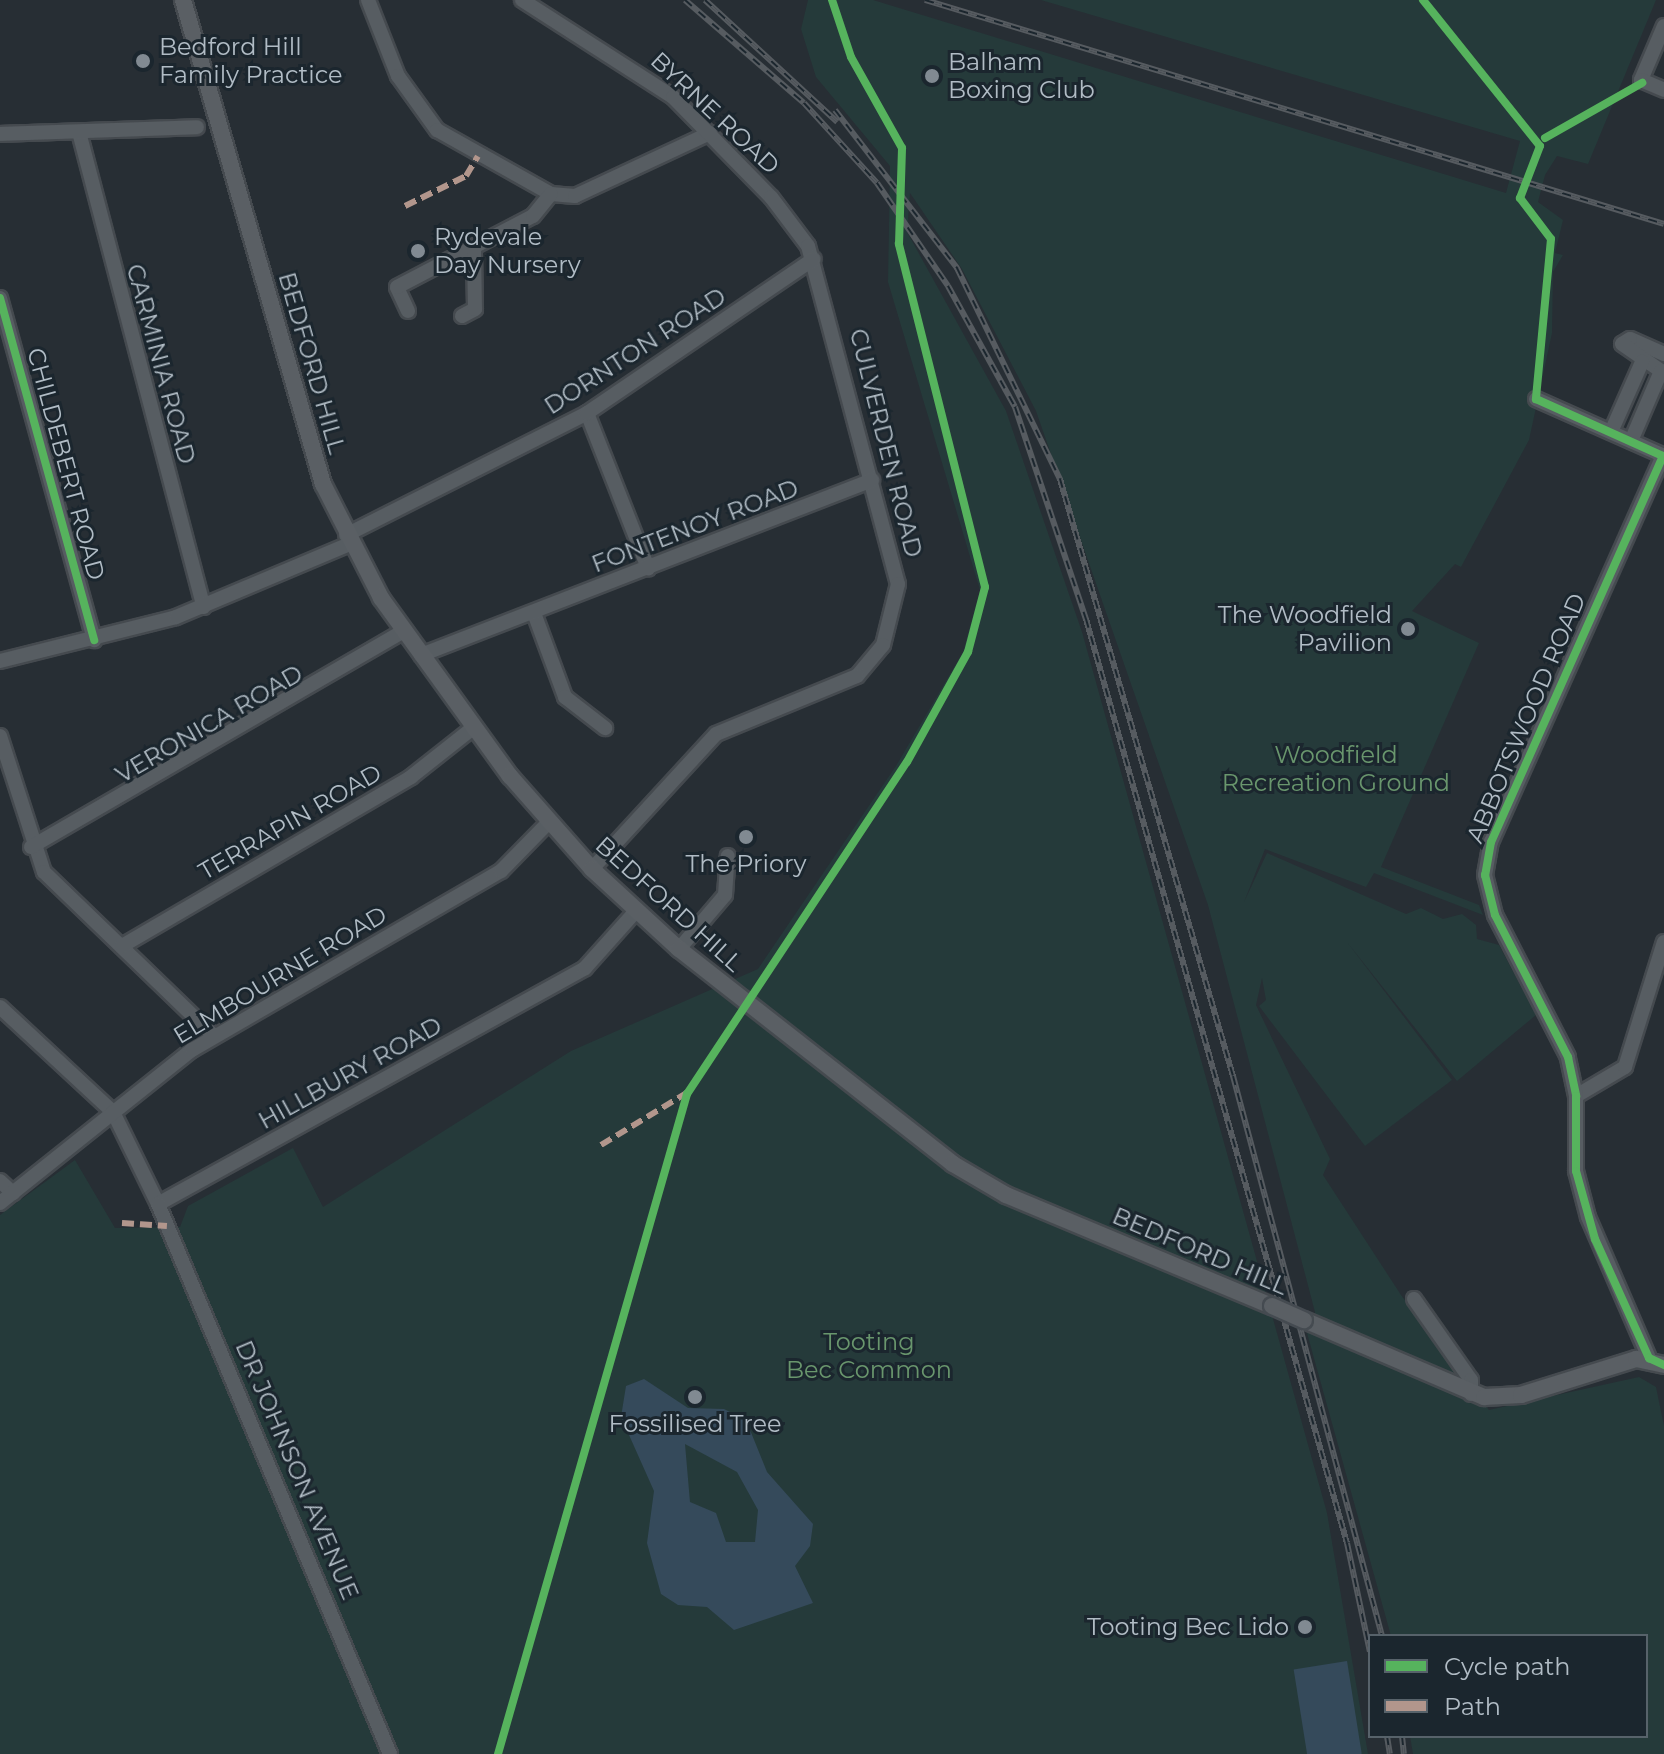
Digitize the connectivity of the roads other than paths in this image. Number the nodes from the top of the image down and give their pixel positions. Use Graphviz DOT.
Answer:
graph roads {
  1 [pos="183,0"];
  2 [pos="368,0"];
  3 [pos="522,0"];
  4 [pos="1664,26"];
  5 [pos="1664,90"];
  6 [pos="197,127"];
  7 [pos="79,132"];
  8 [pos="710,133"];
  9 [pos="0,134"];
  10 [pos="551,194"];
  11 [pos="474,250"];
  12 [pos="814,259"];
  13 [pos="0,298"];
  14 [pos="408,311"];
  15 [pos="462,316"];
  16 [pos="1664,354"];
  17 [pos="1642,362"];
  18 [pos="1662,372"];
  19 [pos="1536,399"];
  20 [pos="587,413"];
  21 [pos="1611,432"];
  22 [pos="1631,441"];
  23 [pos="1663,456"];
  24 [pos="872,480"];
  25 [pos="348,539"];
  26 [pos="648,568"];
  27 [pos="204,607"];
  28 [pos="534,613"];
  29 [pos="404,631"];
  30 [pos="94,640"];
  31 [pos="421,655"];
  32 [pos="0,661"];
  33 [pos="474,727"];
  34 [pos="605,728"];
  35 [pos="0,736"];
  36 [pos="549,822"];
  37 [pos="31,847"];
  38 [pos="728,856"];
  39 [pos="592,869"];
  40 [pos="636,911"];
  41 [pos="1664,942"];
  42 [pos="122,946"];
  43 [pos="679,949"];
  44 [pos="0,1007"];
  45 [pos="213,1035"];
  46 [pos="1576,1096"];
  47 [pos="113,1112"];
  48 [pos="0,1181"];
  49 [pos="13,1193"];
  50 [pos="0,1203"];
  51 [pos="158,1204"];
  52 [pos="1414,1299"];
  53 [pos="1660,1362"];
  54 [pos="1471,1394"];
  55 [pos="390,1754"];
  1 -- 25 [label="main road, BEDFORD HILL"];
  2 -- 10 [label="street"];
  3 -- 8 [label="street, BYRNE ROAD"];
  4 -- 5 [label="street"];
  6 -- 7 [label="street"];
  7 -- 9 [label="street"];
  7 -- 27 [label="street, CARMINIA ROAD"];
  8 -- 10 [label="street"];
  8 -- 12 [label="street, BYRNE ROAD"];
  10 -- 11 [label="street"];
  11 -- 14 [label="street"];
  11 -- 15 [label="street"];
  12 -- 20 [label="street, DORNTON ROAD"];
  12 -- 24 [label="street, CULVERDEN ROAD"];
  13 -- 30 [label="street, CHILDEBERT ROAD"];
  16 -- 17 [label="street"];
  17 -- 18 [label="street"];
  17 -- 21 [label="street"];
  18 -- 22 [label="street"];
  19 -- 21 [label="street"];
  20 -- 25 [label="street, DORNTON ROAD"];
  20 -- 26 [label="street"];
  21 -- 22 [label="street"];
  22 -- 23 [label="street"];
  23 -- 46 [label="street, ABBOTSWOOD ROAD"];
  24 -- 26 [label="street, FONTENOY ROAD"];
  24 -- 39 [label="street, CULVERDEN ROAD"];
  25 -- 27 [label="street, DORNTON ROAD"];
  25 -- 29 [label="main road, BEDFORD HILL"];
  26 -- 28 [label="street, FONTENOY ROAD"];
  27 -- 30 [label="street, DORNTON ROAD"];
  28 -- 31 [label="street, FONTENOY ROAD"];
  28 -- 34 [label="street"];
  29 -- 31 [label="main road, BEDFORD HILL"];
  29 -- 37 [label="street, VERONICA ROAD"];
  30 -- 32 [label="street, DORNTON ROAD"];
  31 -- 33 [label="main road, BEDFORD HILL"];
  33 -- 36 [label="main road, BEDFORD HILL"];
  33 -- 42 [label="street, TERRAPIN ROAD"];
  35 -- 37 [label="street"];
  36 -- 39 [label="main road, BEDFORD HILL"];
  36 -- 45 [label="street, ELMBOURNE ROAD"];
  37 -- 42 [label="street"];
  38 -- 43 [label="street"];
  39 -- 40 [label="main road, BEDFORD HILL"];
  40 -- 43 [label="main road, BEDFORD HILL"];
  40 -- 51 [label="street, HILLBURY ROAD"];
  41 -- 46 [label="street"];
  42 -- 45 [label="street"];
  43 -- 54 [label="main road, BEDFORD HILL, bridge"];
  44 -- 47 [label="street"];
  45 -- 47 [label="street, ELMBOURNE ROAD"];
  46 -- 53 [label="street, ABBOTSWOOD ROAD"];
  47 -- 49 [label="street, ELMBOURNE ROAD"];
  47 -- 51 [label="street"];
  48 -- 49 [label="street"];
  49 -- 50 [label="street, ELMBOURNE ROAD"];
  51 -- 55 [label="street, DR JOHNSON AVENUE"];
  52 -- 54 [label="street"];
  53 -- 54 [label="main road, BEDFORD HILL"];
}
